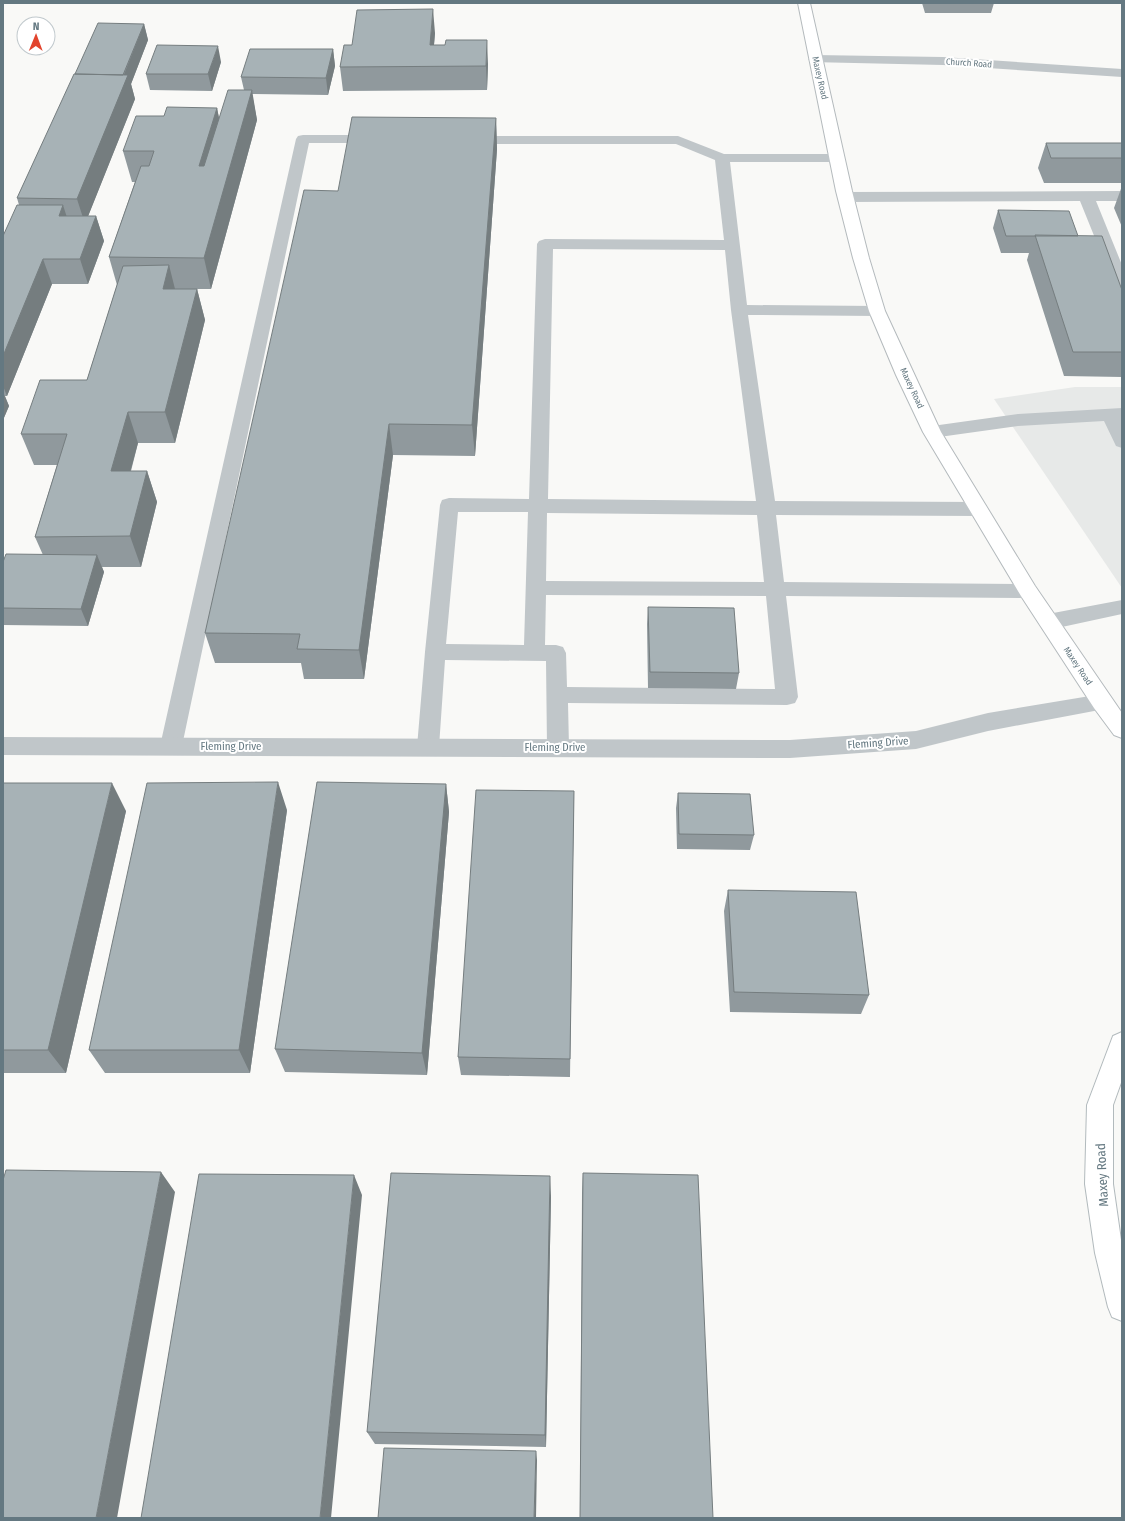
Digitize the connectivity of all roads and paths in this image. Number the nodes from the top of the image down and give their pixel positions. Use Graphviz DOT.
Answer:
graph roads {
  1 [pos="804,3"];
  2 [pos="815,58"];
  3 [pos="1122,73"];
  4 [pos="390,139"];
  5 [pos="454,140"];
  6 [pos="722,158"];
  7 [pos="837,158"];
  8 [pos="1086,196"];
  9 [pos="1122,196"];
  10 [pos="846,197"];
  11 [pos="734,245"];
  12 [pos="1122,285"];
  13 [pos="739,310"];
  14 [pos="877,311"];
  15 [pos="1116,414"];
  16 [pos="932,432"];
  17 [pos="1122,442"];
  18 [pos="538,507"];
  19 [pos="766,508"];
  20 [pos="978,509"];
  21 [pos="536,588"];
  22 [pos="774,589"];
  23 [pos="1028,591"];
  24 [pos="1122,607"];
  25 [pos="1048,622"];
  26 [pos="435,652"];
  27 [pos="534,652"];
  28 [pos="557,695"];
  29 [pos="1102,702"];
  30 [pos="1122,729"];
  31 [pos="3,746"];
  32 [pos="171,746"];
  33 [pos="428,746"];
  34 [pos="558,747"];
  35 [pos="1122,1044"];
  36 [pos="1122,1307"];
  1 -- 2 [label="main road, Maxey Road"];
  2 -- 3 [label="street, Church Road"];
  2 -- 7 [label="main road, Maxey Road"];
  4 -- 32 [label="street"];
  5 -- 6 [label="street"];
  6 -- 7 [label="street"];
  6 -- 11 [label="street"];
  7 -- 10 [label="main road, Maxey Road"];
  8 -- 9 [label="street"];
  8 -- 10 [label="street"];
  8 -- 12 [label="street"];
  10 -- 14 [label="main road, Maxey Road"];
  11 -- 13 [label="street"];
  11 -- 18 [label="street"];
  13 -- 14 [label="street"];
  13 -- 19 [label="street"];
  14 -- 16 [label="main road, Maxey Road"];
  15 -- 16 [label="street"];
  15 -- 17 [label="street"];
  16 -- 20 [label="main road, Maxey Road"];
  18 -- 19 [label="street"];
  18 -- 21 [label="street"];
  18 -- 26 [label="street"];
  19 -- 20 [label="street"];
  19 -- 22 [label="street"];
  20 -- 23 [label="main road, Maxey Road"];
  21 -- 22 [label="street"];
  21 -- 27 [label="street"];
  22 -- 23 [label="street"];
  22 -- 28 [label="street"];
  23 -- 25 [label="main road, Maxey Road"];
  24 -- 25 [label="street"];
  25 -- 29 [label="main road, Maxey Road"];
  26 -- 27 [label="street"];
  26 -- 33 [label="street"];
  27 -- 28 [label="street"];
  28 -- 34 [label="street"];
  29 -- 30 [label="main road, Maxey Road"];
  29 -- 34 [label="street, Fleming Drive"];
  31 -- 32 [label="street, Fleming Drive"];
  32 -- 33 [label="street, Fleming Drive"];
  33 -- 34 [label="street, Fleming Drive"];
  35 -- 36 [label="main road, Maxey Road"];
}
